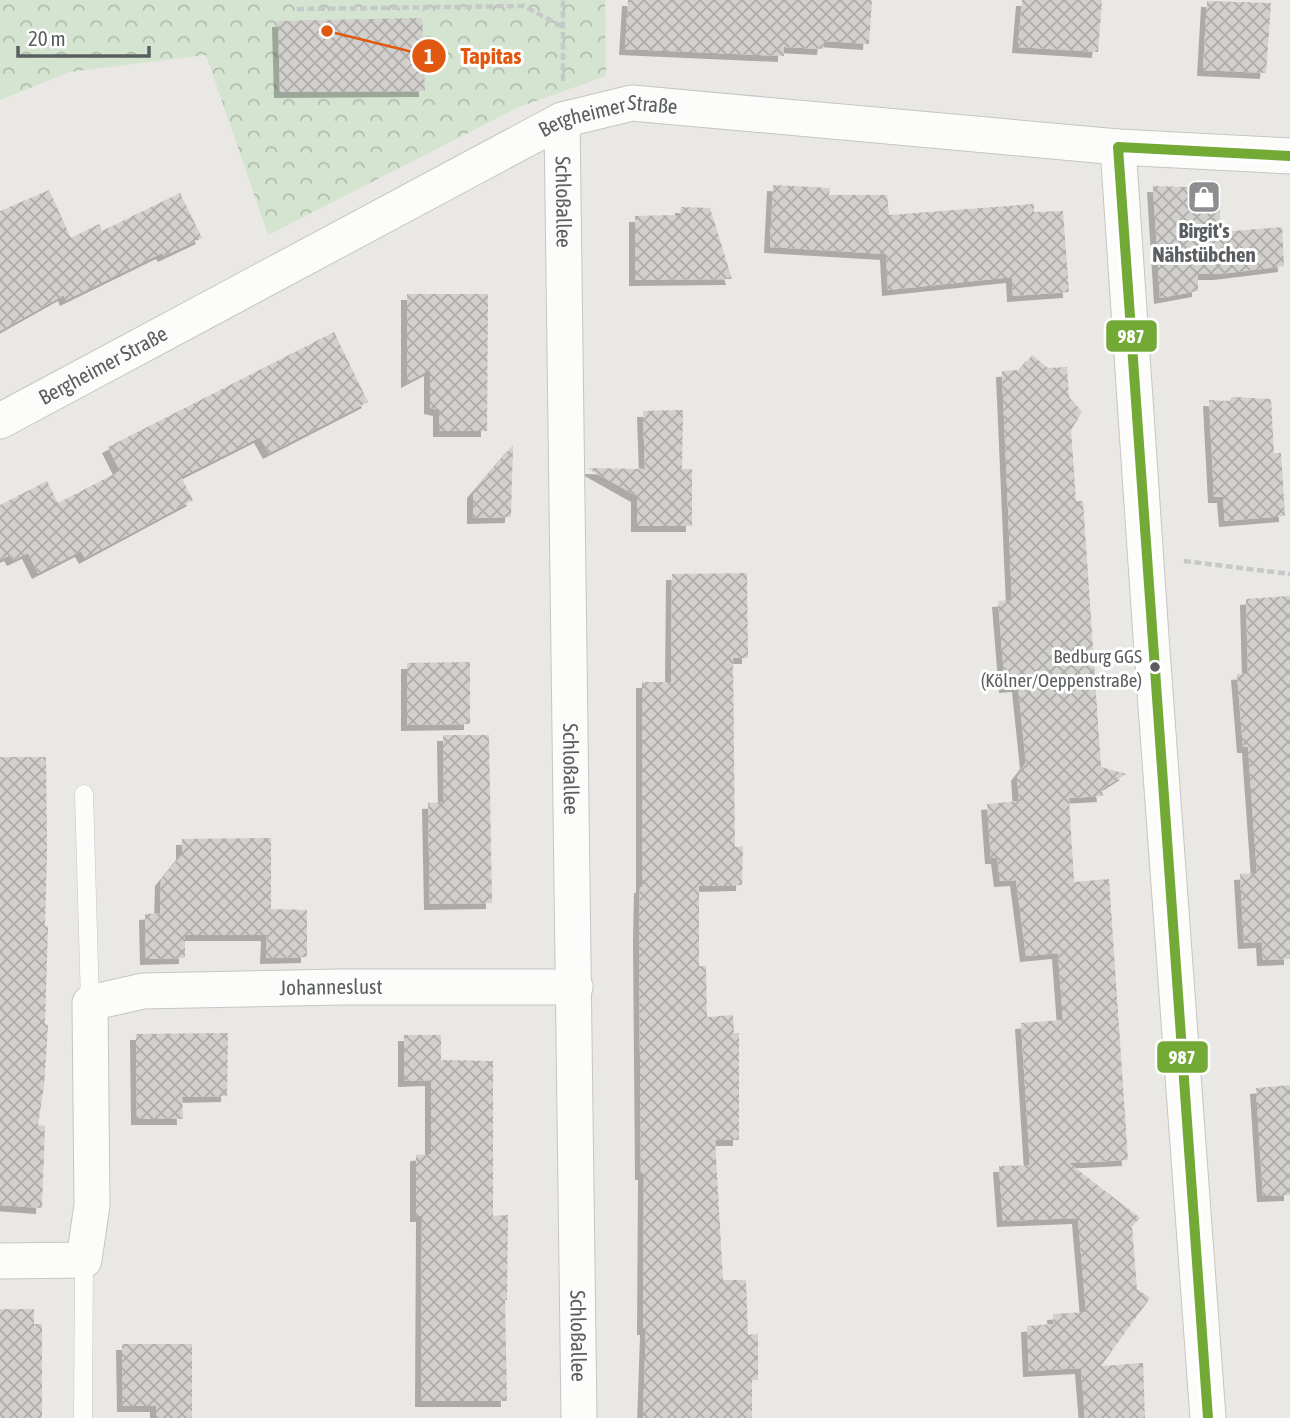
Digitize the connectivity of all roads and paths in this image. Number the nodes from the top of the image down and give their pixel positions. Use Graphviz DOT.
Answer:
graph roads {
  1 [pos="563,0"];
  2 [pos="297,9"];
  3 [pos="563,27"];
  4 [pos="562,120"];
  5 [pos="1118,147"];
  6 [pos="1290,156"];
  7 [pos="0,421"];
  8 [pos="1145,556"];
  9 [pos="1290,574"];
  10 [pos="84,794"];
  11 [pos="575,987"];
  12 [pos="90,1003"];
  13 [pos="84,1260"];
  14 [pos="0,1261"];
  15 [pos="83,1418"];
  16 [pos="579,1418"];
  17 [pos="1208,1418"];
  1 -- 3 [label="path"];
  2 -- 3 [label="path"];
  3 -- 4 [label="path"];
  4 -- 5 [label="street, Bergheimer Straße"];
  4 -- 7 [label="street, Bergheimer Straße"];
  4 -- 11 [label="street, Schloßallee"];
  5 -- 6 [label="street, Bergheimer Straße"];
  5 -- 8 [label="street"];
  8 -- 9 [label="path"];
  8 -- 17 [label="street"];
  10 -- 12 [label="lane"];
  11 -- 12 [label="street, Johanneslust"];
  11 -- 16 [label="street, Schloßallee"];
  12 -- 13 [label="street"];
  13 -- 14 [label="street"];
  13 -- 15 [label="lane"];
}
